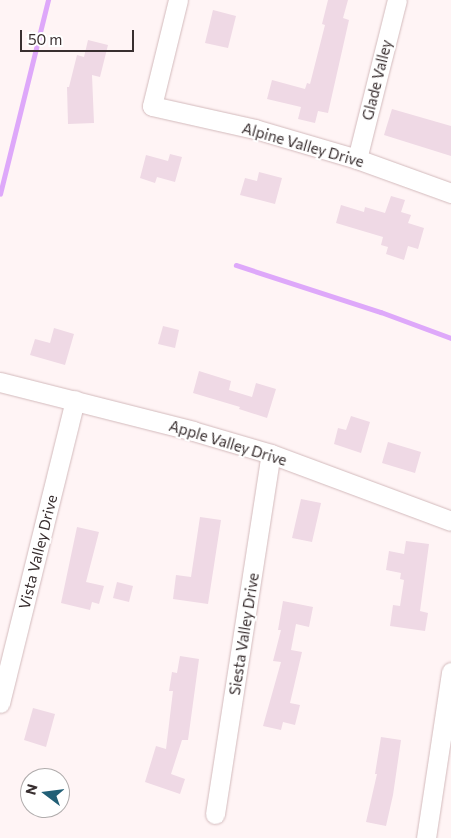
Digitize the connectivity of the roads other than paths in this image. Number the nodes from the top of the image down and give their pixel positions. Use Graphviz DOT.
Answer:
graph roads {
  1 [pos="178,0"];
  2 [pos="397,0"];
  3 [pos="357,159"];
  4 [pos="451,193"];
  5 [pos="0,382"];
  6 [pos="75,400"];
  7 [pos="271,454"];
  8 [pos="451,521"];
  9 [pos="451,672"];
  10 [pos="0,703"];
  11 [pos="215,814"];
  12 [pos="426,838"];
  1 -- 3 [label="street, Alpine Valley Drive"];
  2 -- 3 [label="street, Glade Valley"];
  3 -- 4 [label="street, Alpine Valley Drive"];
  5 -- 6 [label="street, Apple Valley Drive"];
  6 -- 7 [label="street, Apple Valley Drive"];
  6 -- 10 [label="street, Vista Valley Drive"];
  7 -- 8 [label="street, Apple Valley Drive"];
  7 -- 11 [label="street, Siesta Valley Drive"];
  9 -- 12 [label="street"];
}
